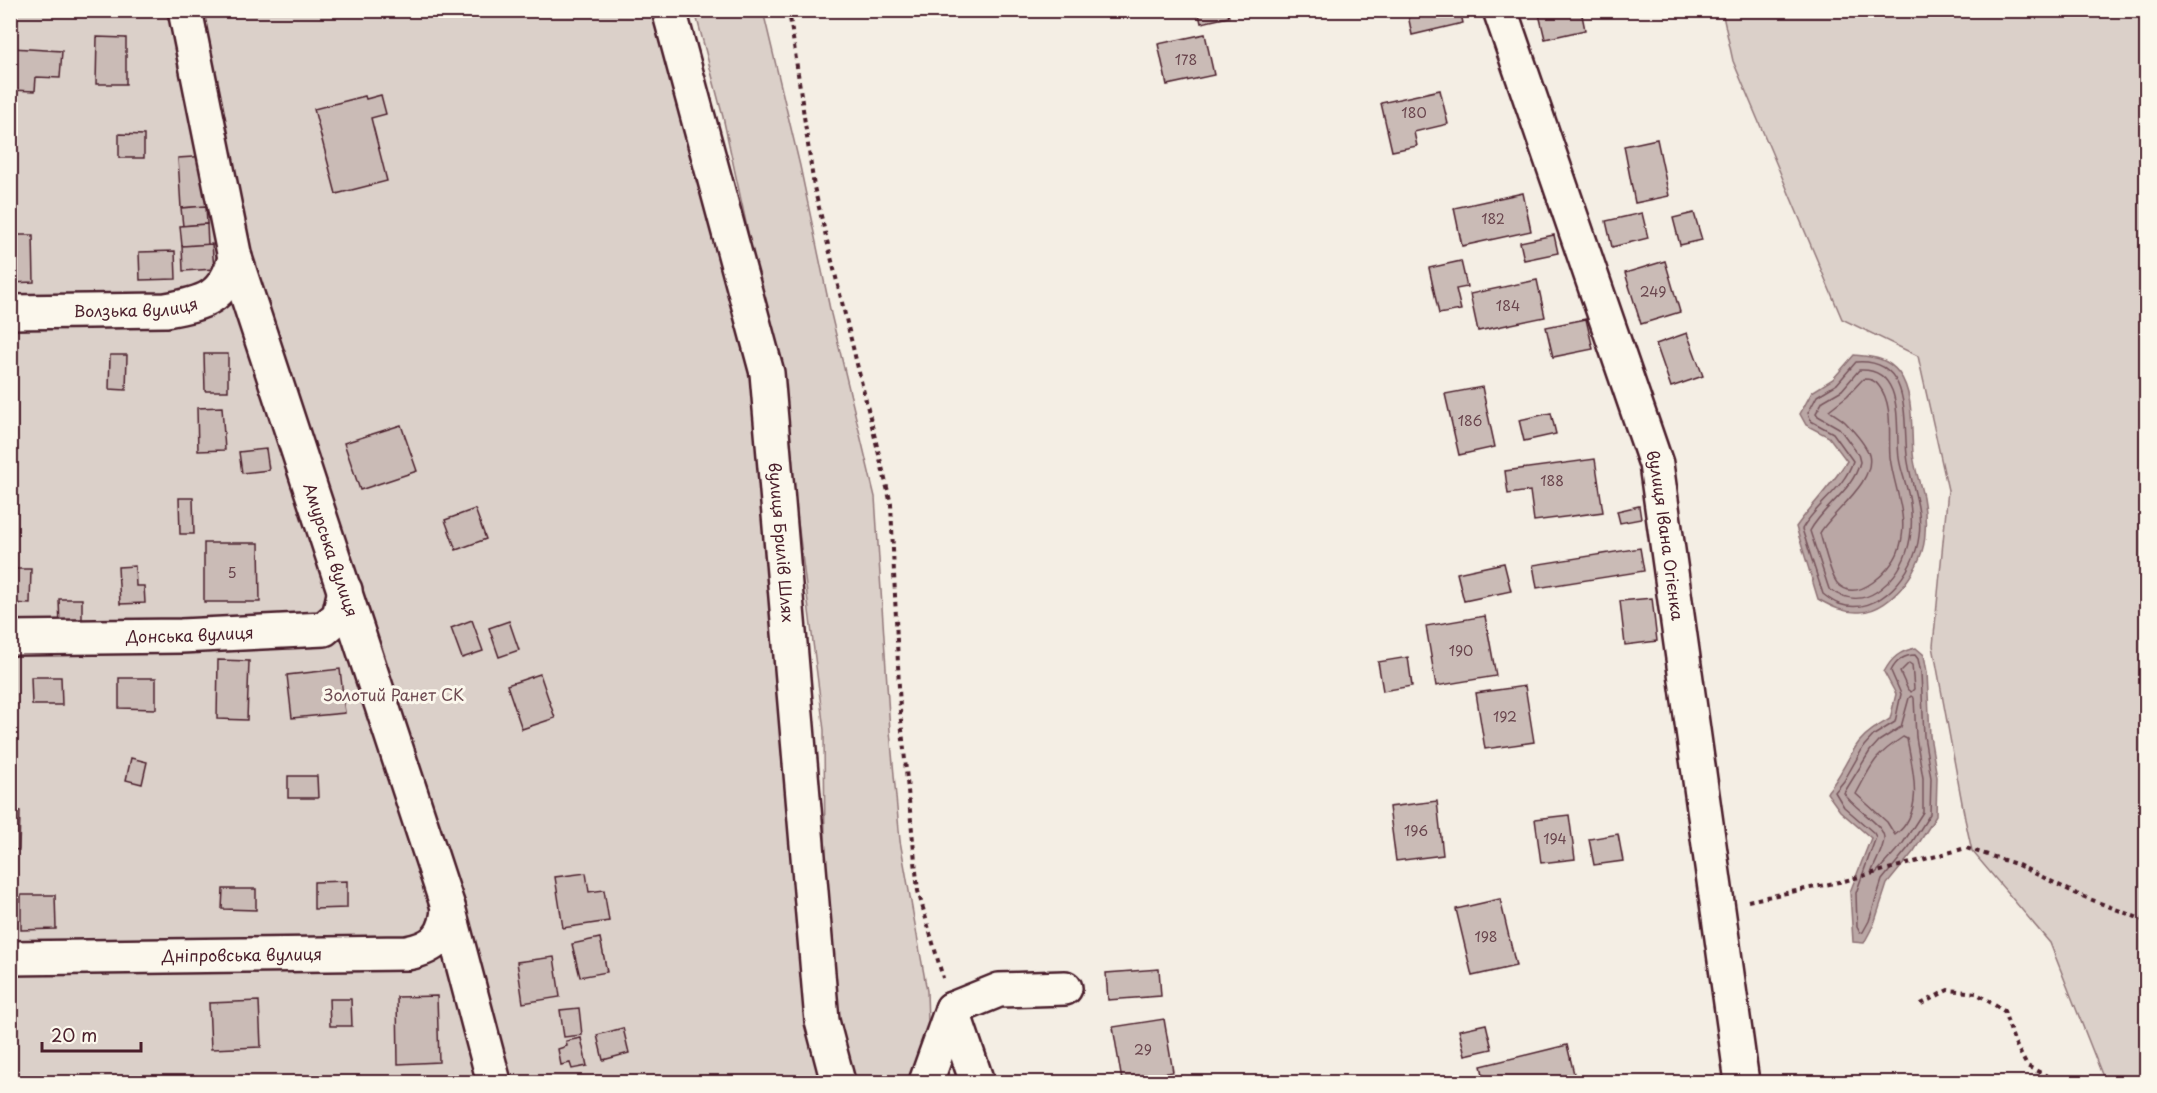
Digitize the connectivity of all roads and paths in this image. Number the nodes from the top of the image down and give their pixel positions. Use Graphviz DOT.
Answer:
graph roads {
  1 [pos="185,10"];
  2 [pos="669,10"];
  3 [pos="789,10"];
  4 [pos="1500,10"];
  5 [pos="235,258"];
  6 [pos="10,312"];
  7 [pos="345,590"];
  8 [pos="10,638"];
  9 [pos="1718,905"];
  10 [pos="448,907"];
  11 [pos="2146,921"];
  12 [pos="10,958"];
  13 [pos="1065,988"];
  14 [pos="1921,1004"];
  15 [pos="952,1009"];
  16 [pos="494,1083"];
  17 [pos="838,1083"];
  18 [pos="926,1083"];
  19 [pos="977,1083"];
  20 [pos="1742,1083"];
  21 [pos="2059,1083"];
  1 -- 5 [label="street, Амурська вулиця"];
  2 -- 17 [label="street, вулиця Брилів Шлях"];
  3 -- 15 [label="path"];
  4 -- 9 [label="street, вулиця Івана Огієнка"];
  5 -- 6 [label="street, Волзька вулиця"];
  5 -- 7 [label="street, Амурська вулиця"];
  7 -- 8 [label="street, Донська вулиця"];
  7 -- 10 [label="street, Амурська вулиця"];
  9 -- 11 [label="path"];
  9 -- 20 [label="street, вулиця Івана Огієнка"];
  10 -- 12 [label="street, Дніпровська вулиця"];
  10 -- 16 [label="street, Амурська вулиця"];
  13 -- 15 [label="street"];
  14 -- 21 [label="path"];
  15 -- 18 [label="street"];
  15 -- 19 [label="street"];
}
